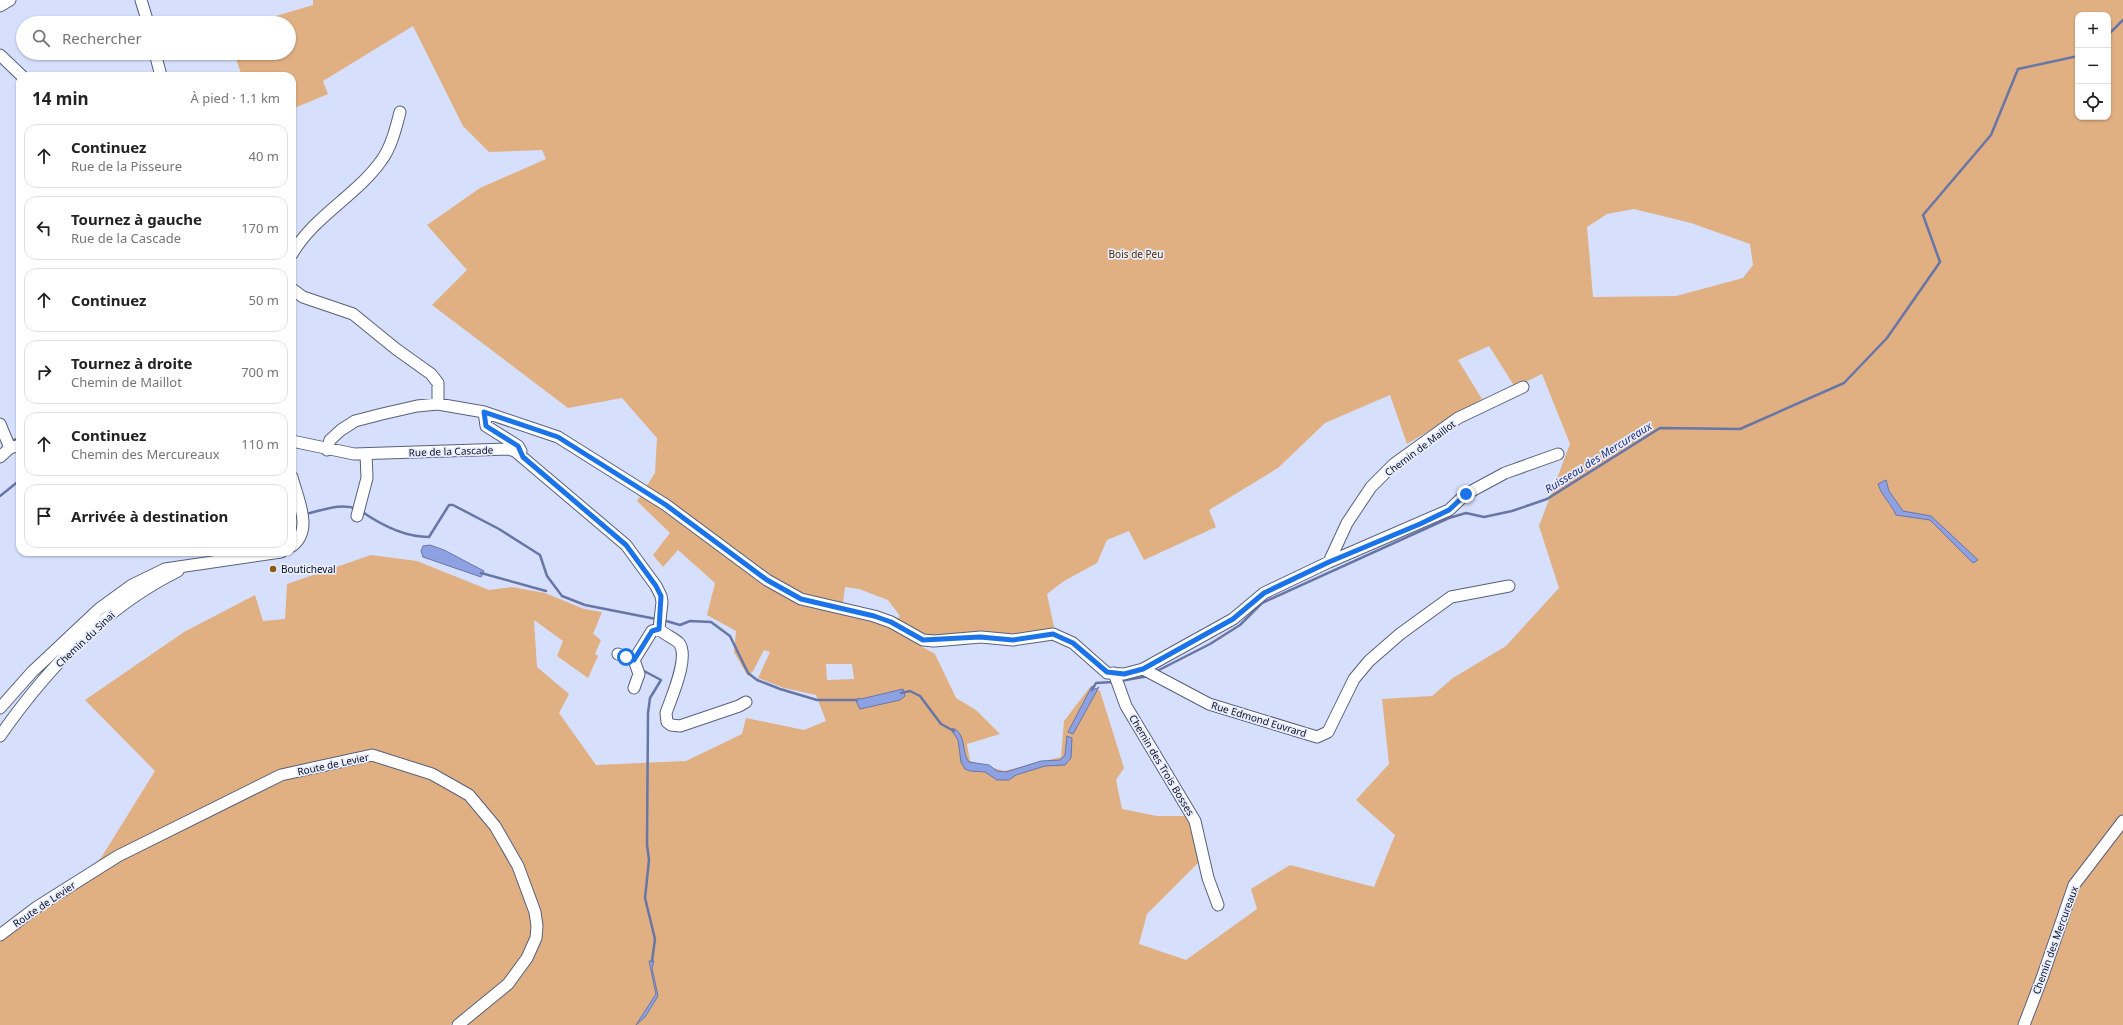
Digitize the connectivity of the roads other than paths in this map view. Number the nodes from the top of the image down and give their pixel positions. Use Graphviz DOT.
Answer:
graph roads {
  1 [pos="10,0"];
  2 [pos="142,0"];
  3 [pos="0,6"];
  4 [pos="146,16"];
  5 [pos="0,55"];
  6 [pos="157,60"];
  7 [pos="18,72"];
  8 [pos="160,72"];
  9 [pos="400,112"];
  10 [pos="296,248"];
  11 [pos="296,292"];
  12 [pos="1523,387"];
  13 [pos="438,404"];
  14 [pos="484,412"];
  15 [pos="0,424"];
  16 [pos="296,442"];
  17 [pos="12,445"];
  18 [pos="327,450"];
  19 [pos="366,454"];
  20 [pos="1558,454"];
  21 [pos="0,457"];
  22 [pos="523,457"];
  23 [pos="296,492"];
  24 [pos="358,511"];
  25 [pos="296,542"];
  26 [pos="256,556"];
  27 [pos="1329,562"];
  28 [pos="191,565"];
  29 [pos="1509,586"];
  30 [pos="660,623"];
  31 [pos="618,654"];
  32 [pos="634,660"];
  33 [pos="1148,673"];
  34 [pos="1115,679"];
  35 [pos="634,688"];
  36 [pos="746,702"];
  37 [pos="0,708"];
  38 [pos="0,736"];
  39 [pos="2123,821"];
  40 [pos="1218,905"];
  41 [pos="0,935"];
  42 [pos="458,1025"];
  43 [pos="2024,1025"];
  1 -- 3 [label="street"];
  2 -- 4 [label="street"];
  5 -- 7 [label="street"];
  6 -- 8 [label="street"];
  9 -- 10 [label="street"];
  11 -- 13 [label="street"];
  12 -- 27 [label="street, Chemin de Maillot"];
  13 -- 14 [label="street"];
  13 -- 18 [label="street"];
  14 -- 22 [label="street"];
  14 -- 34 [label="street"];
  15 -- 17 [label="street"];
  16 -- 18 [label="street, Rue de la Cascade"];
  17 -- 21 [label="street"];
  18 -- 19 [label="street, Rue de la Cascade"];
  19 -- 22 [label="street, Rue de la Cascade"];
  19 -- 24 [label="street"];
  20 -- 27 [label="street"];
  22 -- 30 [label="street, Rue de la Cascade"];
  23 -- 25 [label="street"];
  26 -- 28 [label="street"];
  27 -- 33 [label="street"];
  28 -- 37 [label="street"];
  28 -- 38 [label="street, Chemin du Sinaï"];
  29 -- 33 [label="street, Rue Edmond Euvrard"];
  30 -- 32 [label="street"];
  30 -- 36 [label="street"];
  31 -- 32 [label="street"];
  32 -- 35 [label="street"];
  33 -- 34 [label="street"];
  34 -- 40 [label="street, Chemin des Trois Bosses"];
  39 -- 43 [label="street, Chemin des Mercureaux"];
  41 -- 42 [label="street, Route de Levier"];
}
